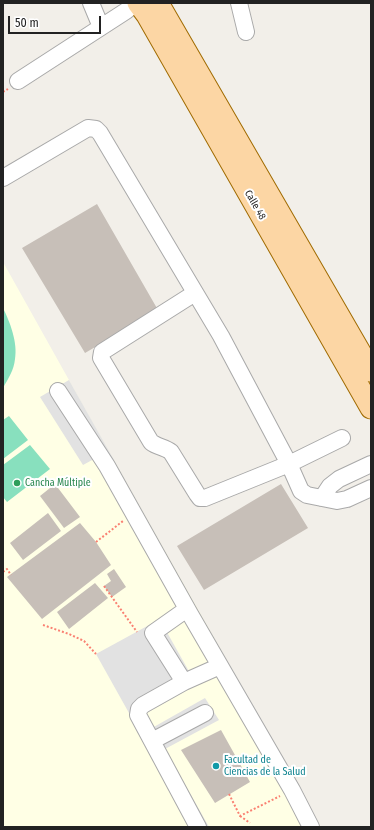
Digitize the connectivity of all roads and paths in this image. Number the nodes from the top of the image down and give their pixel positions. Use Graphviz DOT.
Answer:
graph roads {
  1 [pos="91,3"];
  2 [pos="239,3"];
  3 [pos="151,6"];
  4 [pos="101,27"];
  5 [pos="246,32"];
  6 [pos="18,81"];
  7 [pos="3,178"];
  8 [pos="196,293"];
  9 [pos="371,372"];
  10 [pos="58,391"];
  11 [pos="371,408"];
  12 [pos="342,438"];
  13 [pos="289,464"];
  14 [pos="371,464"];
  15 [pos="371,488"];
  16 [pos="322,498"];
  17 [pos="134,513"];
  18 [pos="96,542"];
  19 [pos="3,572"];
  20 [pos="11,575"];
  21 [pos="104,586"];
  22 [pos="187,609"];
  23 [pos="43,625"];
  24 [pos="137,632"];
  25 [pos="96,654"];
  26 [pos="220,666"];
  27 [pos="184,682"];
  28 [pos="205,713"];
  29 [pos="152,741"];
  30 [pos="292,790"];
  31 [pos="229,794"];
  32 [pos="240,816"];
  33 [pos="250,823"];
  34 [pos="198,827"];
  35 [pos="311,827"];
  1 -- 4 [label="lane"];
  2 -- 5 [label="lane"];
  3 -- 4 [label="lane"];
  3 -- 9 [label="main road, Calle 48"];
  3 -- 11 [label="main road, Calle 48"];
  4 -- 6 [label="lane"];
  7 -- 8 [label="lane"];
  8 -- 13 [label="lane"];
  8 -- 13 [label="lane"];
  10 -- 17 [label="lane"];
  12 -- 13 [label="lane"];
  13 -- 16 [label="lane"];
  14 -- 16 [label="lane"];
  15 -- 16 [label="lane"];
  17 -- 18 [label="path"];
  17 -- 22 [label="lane"];
  19 -- 20 [label="path"];
  21 -- 24 [label="path"];
  22 -- 26 [label="lane"];
  22 -- 27 [label="lane"];
  23 -- 25 [label="path"];
  26 -- 27 [label="lane"];
  26 -- 30 [label="lane"];
  27 -- 29 [label="lane"];
  28 -- 29 [label="lane"];
  29 -- 34 [label="lane"];
  30 -- 32 [label="path"];
  30 -- 35 [label="lane"];
  31 -- 32 [label="path"];
  32 -- 33 [label="path"];
}
